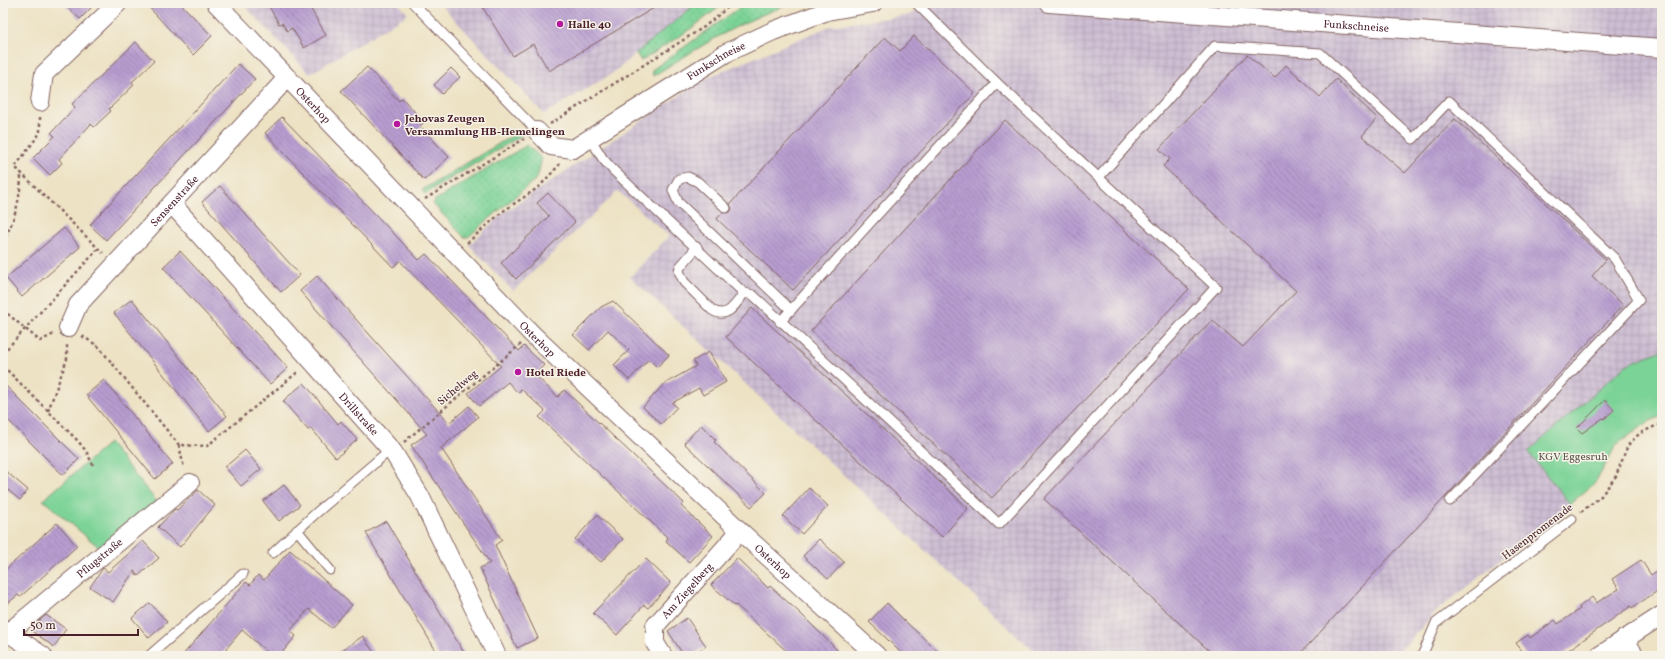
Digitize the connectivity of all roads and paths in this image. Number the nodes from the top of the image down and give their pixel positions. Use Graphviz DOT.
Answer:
graph roads {
  1 [pos="118,3"];
  2 [pos="216,3"];
  3 [pos="413,3"];
  4 [pos="734,3"];
  5 [pos="873,3"];
  6 [pos="916,3"];
  7 [pos="1050,3"];
  8 [pos="1662,48"];
  9 [pos="287,78"];
  10 [pos="997,83"];
  11 [pos="40,102"];
  12 [pos="537,132"];
  13 [pos="590,138"];
  14 [pos="573,149"];
  15 [pos="21,172"];
  16 [pos="1099,177"];
  17 [pos="172,204"];
  18 [pos="726,208"];
  19 [pos="414,209"];
  20 [pos="3,242"];
  21 [pos="697,247"];
  22 [pos="98,249"];
  23 [pos="454,254"];
  24 [pos="117,263"];
  25 [pos="744,293"];
  26 [pos="3,310"];
  27 [pos="791,310"];
  28 [pos="780,322"];
  29 [pos="25,328"];
  30 [pos="68,328"];
  31 [pos="532,334"];
  32 [pos="3,352"];
  33 [pos="312,360"];
  34 [pos="3,366"];
  35 [pos="48,411"];
  36 [pos="1662,423"];
  37 [pos="179,445"];
  38 [pos="392,450"];
  39 [pos="93,465"];
  40 [pos="188,477"];
  41 [pos="1450,501"];
  42 [pos="1572,519"];
  43 [pos="297,530"];
  44 [pos="740,531"];
  45 [pos="272,553"];
  46 [pos="330,570"];
  47 [pos="243,574"];
  48 [pos="1662,615"];
  49 [pos="6,631"];
  50 [pos="1624,639"];
  51 [pos="43,656"];
  52 [pos="149,656"];
  53 [pos="497,656"];
  54 [pos="664,656"];
  55 [pos="877,656"];
  56 [pos="1422,656"];
  57 [pos="1599,656"];
  58 [pos="1635,656"];
  1 -- 11 [label="street"];
  2 -- 9 [label="street, Osterhop"];
  3 -- 12 [label="lane"];
  4 -- 12 [label="path"];
  5 -- 13 [label="street, Funkschneise"];
  6 -- 10 [label="lane"];
  7 -- 8 [label="street, Funkschneise"];
  9 -- 17 [label="street, Sensenstraße"];
  9 -- 19 [label="street, Osterhop"];
  10 -- 16 [label="lane"];
  10 -- 27 [label="lane"];
  11 -- 15 [label="path"];
  12 -- 14 [label="street"];
  12 -- 19 [label="path"];
  13 -- 14 [label="street, Funkschneise"];
  13 -- 21 [label="lane"];
  14 -- 23 [label="path"];
  15 -- 20 [label="path"];
  15 -- 22 [label="path"];
  16 -- 28 [label="lane"];
  16 -- 41 [label="lane"];
  17 -- 24 [label="street, Sensenstraße"];
  17 -- 33 [label="street, Drillstraße"];
  18 -- 27 [label="lane"];
  19 -- 23 [label="street, Osterhop"];
  21 -- 25 [label="lane"];
  21 -- 25 [label="lane"];
  22 -- 24 [label="path"];
  22 -- 29 [label="path"];
  23 -- 31 [label="street, Osterhop"];
  24 -- 30 [label="street, Sensenstraße"];
  25 -- 28 [label="lane"];
  26 -- 29 [label="path"];
  27 -- 28 [label="lane"];
  29 -- 30 [label="path"];
  29 -- 32 [label="path"];
  30 -- 35 [label="path"];
  30 -- 37 [label="path"];
  31 -- 38 [label="path, Sichelweg"];
  31 -- 44 [label="street, Osterhop"];
  33 -- 37 [label="path"];
  33 -- 38 [label="street, Drillstraße"];
  34 -- 35 [label="path"];
  35 -- 39 [label="path"];
  36 -- 42 [label="path, Hasenpromenade"];
  37 -- 40 [label="path"];
  38 -- 43 [label="lane"];
  38 -- 53 [label="street, Drillstraße"];
  40 -- 49 [label="street, Pflugstraße"];
  42 -- 56 [label="lane, Hasenpromenade"];
  43 -- 45 [label="lane"];
  43 -- 46 [label="lane"];
  44 -- 54 [label="street, Am Ziegelberg"];
  44 -- 55 [label="street, Osterhop"];
  47 -- 52 [label="lane"];
  48 -- 50 [label="street"];
  49 -- 51 [label="street"];
  50 -- 57 [label="street"];
  50 -- 58 [label="street"];
}
